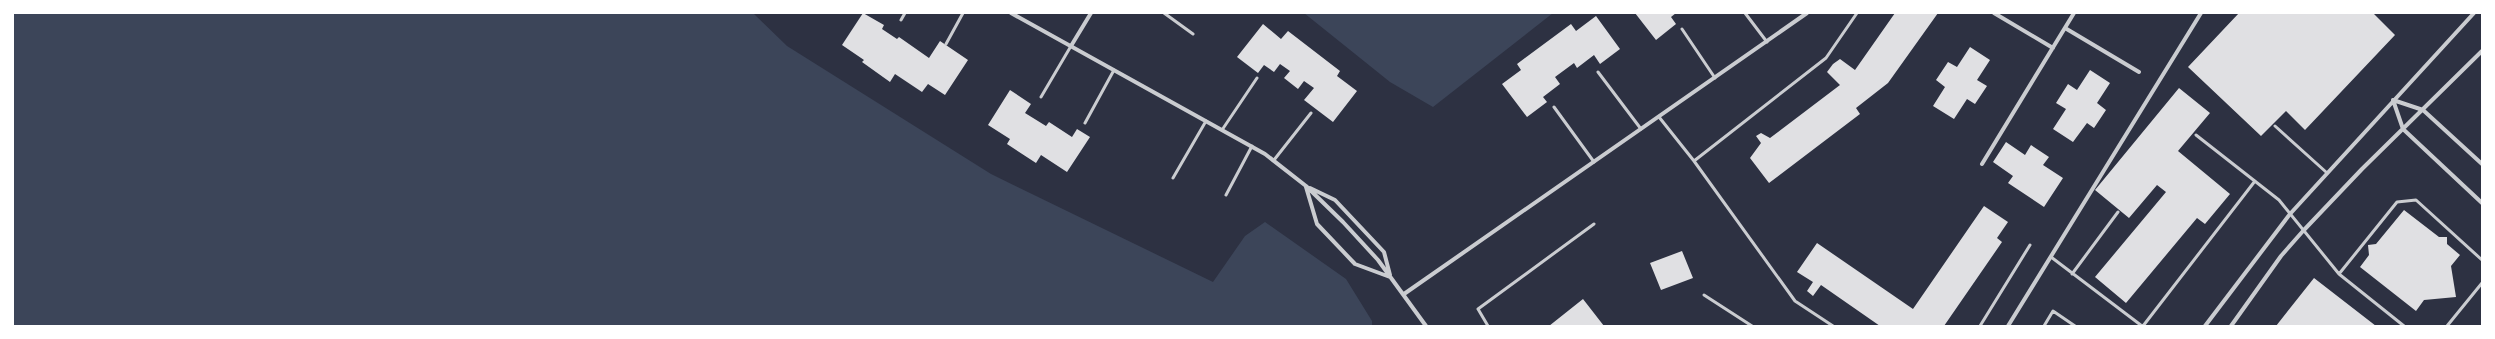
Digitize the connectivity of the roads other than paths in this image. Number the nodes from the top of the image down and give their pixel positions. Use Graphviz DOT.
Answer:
graph roads {
  1 [pos="905,13"];
  2 [pos="963,13"];
  3 [pos="1011,13"];
  4 [pos="1091,13"];
  5 [pos="1164,13"];
  6 [pos="1746,13"];
  7 [pos="1807,13"];
  8 [pos="1857,13"];
  9 [pos="1994,13"];
  10 [pos="2074,13"];
  11 [pos="2201,13"];
  12 [pos="2474,13"];
  13 [pos="901,20"];
  14 [pos="2065,28"];
  15 [pos="1682,29"];
  16 [pos="1194,34"];
  17 [pos="1767,42"];
  18 [pos="946,44"];
  19 [pos="1071,46"];
  20 [pos="2053,48"];
  21 [pos="2482,51"];
  22 [pos="1114,70"];
  23 [pos="1598,72"];
  24 [pos="2138,72"];
  25 [pos="1257,78"];
  26 [pos="1715,78"];
  27 [pos="1041,97"];
  28 [pos="2393,100"];
  29 [pos="1554,107"];
  30 [pos="2423,110"];
  31 [pos="1311,114"];
  32 [pos="1659,117"];
  33 [pos="1206,121"];
  34 [pos="1085,123"];
  35 [pos="2275,126"];
  36 [pos="1641,129"];
  37 [pos="2403,129"];
  38 [pos="1222,130"];
  39 [pos="2196,136"];
  40 [pos="1252,146"];
  41 [pos="1274,160"];
  42 [pos="1594,162"];
  43 [pos="1694,162"];
  44 [pos="1982,164"];
  45 [pos="2482,164"];
  46 [pos="2326,172"];
  47 [pos="1173,178"];
  48 [pos="2255,181"];
  49 [pos="1306,186"];
  50 [pos="1226,196"];
  51 [pos="2482,203"];
  52 [pos="2118,212"];
  53 [pos="2290,214"];
  54 [pos="1594,224"];
  55 [pos="2303,231"];
  56 [pos="2030,245"];
  57 [pos="2050,257"];
  58 [pos="2482,260"];
  59 [pos="2072,274"];
  60 [pos="2339,274"];
  61 [pos="1391,278"];
  62 [pos="2482,283"];
  63 [pos="1404,294"];
  64 [pos="1704,295"];
  65 [pos="1426,326"];
  66 [pos="1488,326"];
  67 [pos="1752,326"];
  68 [pos="1833,326"];
  69 [pos="1980,326"];
  70 [pos="2008,326"];
  71 [pos="2044,326"];
  72 [pos="2075,326"];
  73 [pos="2143,326"];
  74 [pos="2205,326"];
  75 [pos="2231,326"];
  76 [pos="2404,326"];
  77 [pos="2447,326"];
  1 -- 13 [label="lane"];
  2 -- 18 [label="lane"];
  3 -- 19 [label="street"];
  4 -- 19 [label="street"];
  5 -- 16 [label="lane"];
  6 -- 17 [label="lane"];
  7 -- 17 [label="street"];
  8 -- 43 [label="lane"];
  9 -- 20 [label="street"];
  10 -- 14 [label="street"];
  11 -- 57 [label="street"];
  12 -- 28 [label="street"];
  14 -- 20 [label="street"];
  14 -- 24 [label="street"];
  15 -- 26 [label="lane"];
  17 -- 26 [label="street"];
  19 -- 22 [label="street"];
  19 -- 27 [label="lane"];
  20 -- 44 [label="street"];
  21 -- 30 [label="street"];
  22 -- 33 [label="street"];
  22 -- 34 [label="lane"];
  23 -- 36 [label="lane"];
  25 -- 38 [label="lane"];
  26 -- 32 [label="street"];
  28 -- 30 [label="street"];
  28 -- 37 [label="street"];
  28 -- 46 [label="street"];
  29 -- 42 [label="lane"];
  30 -- 37 [label="street"];
  30 -- 45 [label="street"];
  31 -- 41 [label="lane"];
  32 -- 36 [label="street"];
  32 -- 43 [label="lane"];
  33 -- 38 [label="street"];
  33 -- 47 [label="lane"];
  35 -- 46 [label="lane"];
  36 -- 42 [label="street"];
  37 -- 51 [label="street"];
  37 -- 55 [label="street"];
  38 -- 40 [label="street"];
  39 -- 48 [label="lane"];
  40 -- 41 [label="street"];
  40 -- 50 [label="lane"];
  41 -- 49 [label="street"];
  42 -- 63 [label="street"];
  43 -- 68 [label="lane"];
  46 -- 53 [label="street"];
  48 -- 53 [label="lane"];
  48 -- 73 [label="lane"];
  49 -- 61 [label="street"];
  49 -- 61 [label="street"];
  49 -- 61 [label="street"];
  52 -- 59 [label="lane"];
  53 -- 55 [label="lane"];
  53 -- 74 [label="street"];
  54 -- 66 [label="lane"];
  55 -- 60 [label="lane"];
  55 -- 75 [label="street"];
  56 -- 69 [label="lane"];
  57 -- 59 [label="lane"];
  57 -- 70 [label="street"];
  58 -- 60 [label="lane"];
  59 -- 73 [label="lane"];
  60 -- 76 [label="lane"];
  61 -- 63 [label="street"];
  62 -- 77 [label="lane"];
  63 -- 65 [label="street"];
  64 -- 67 [label="lane"];
  71 -- 72 [label="lane"];
}
